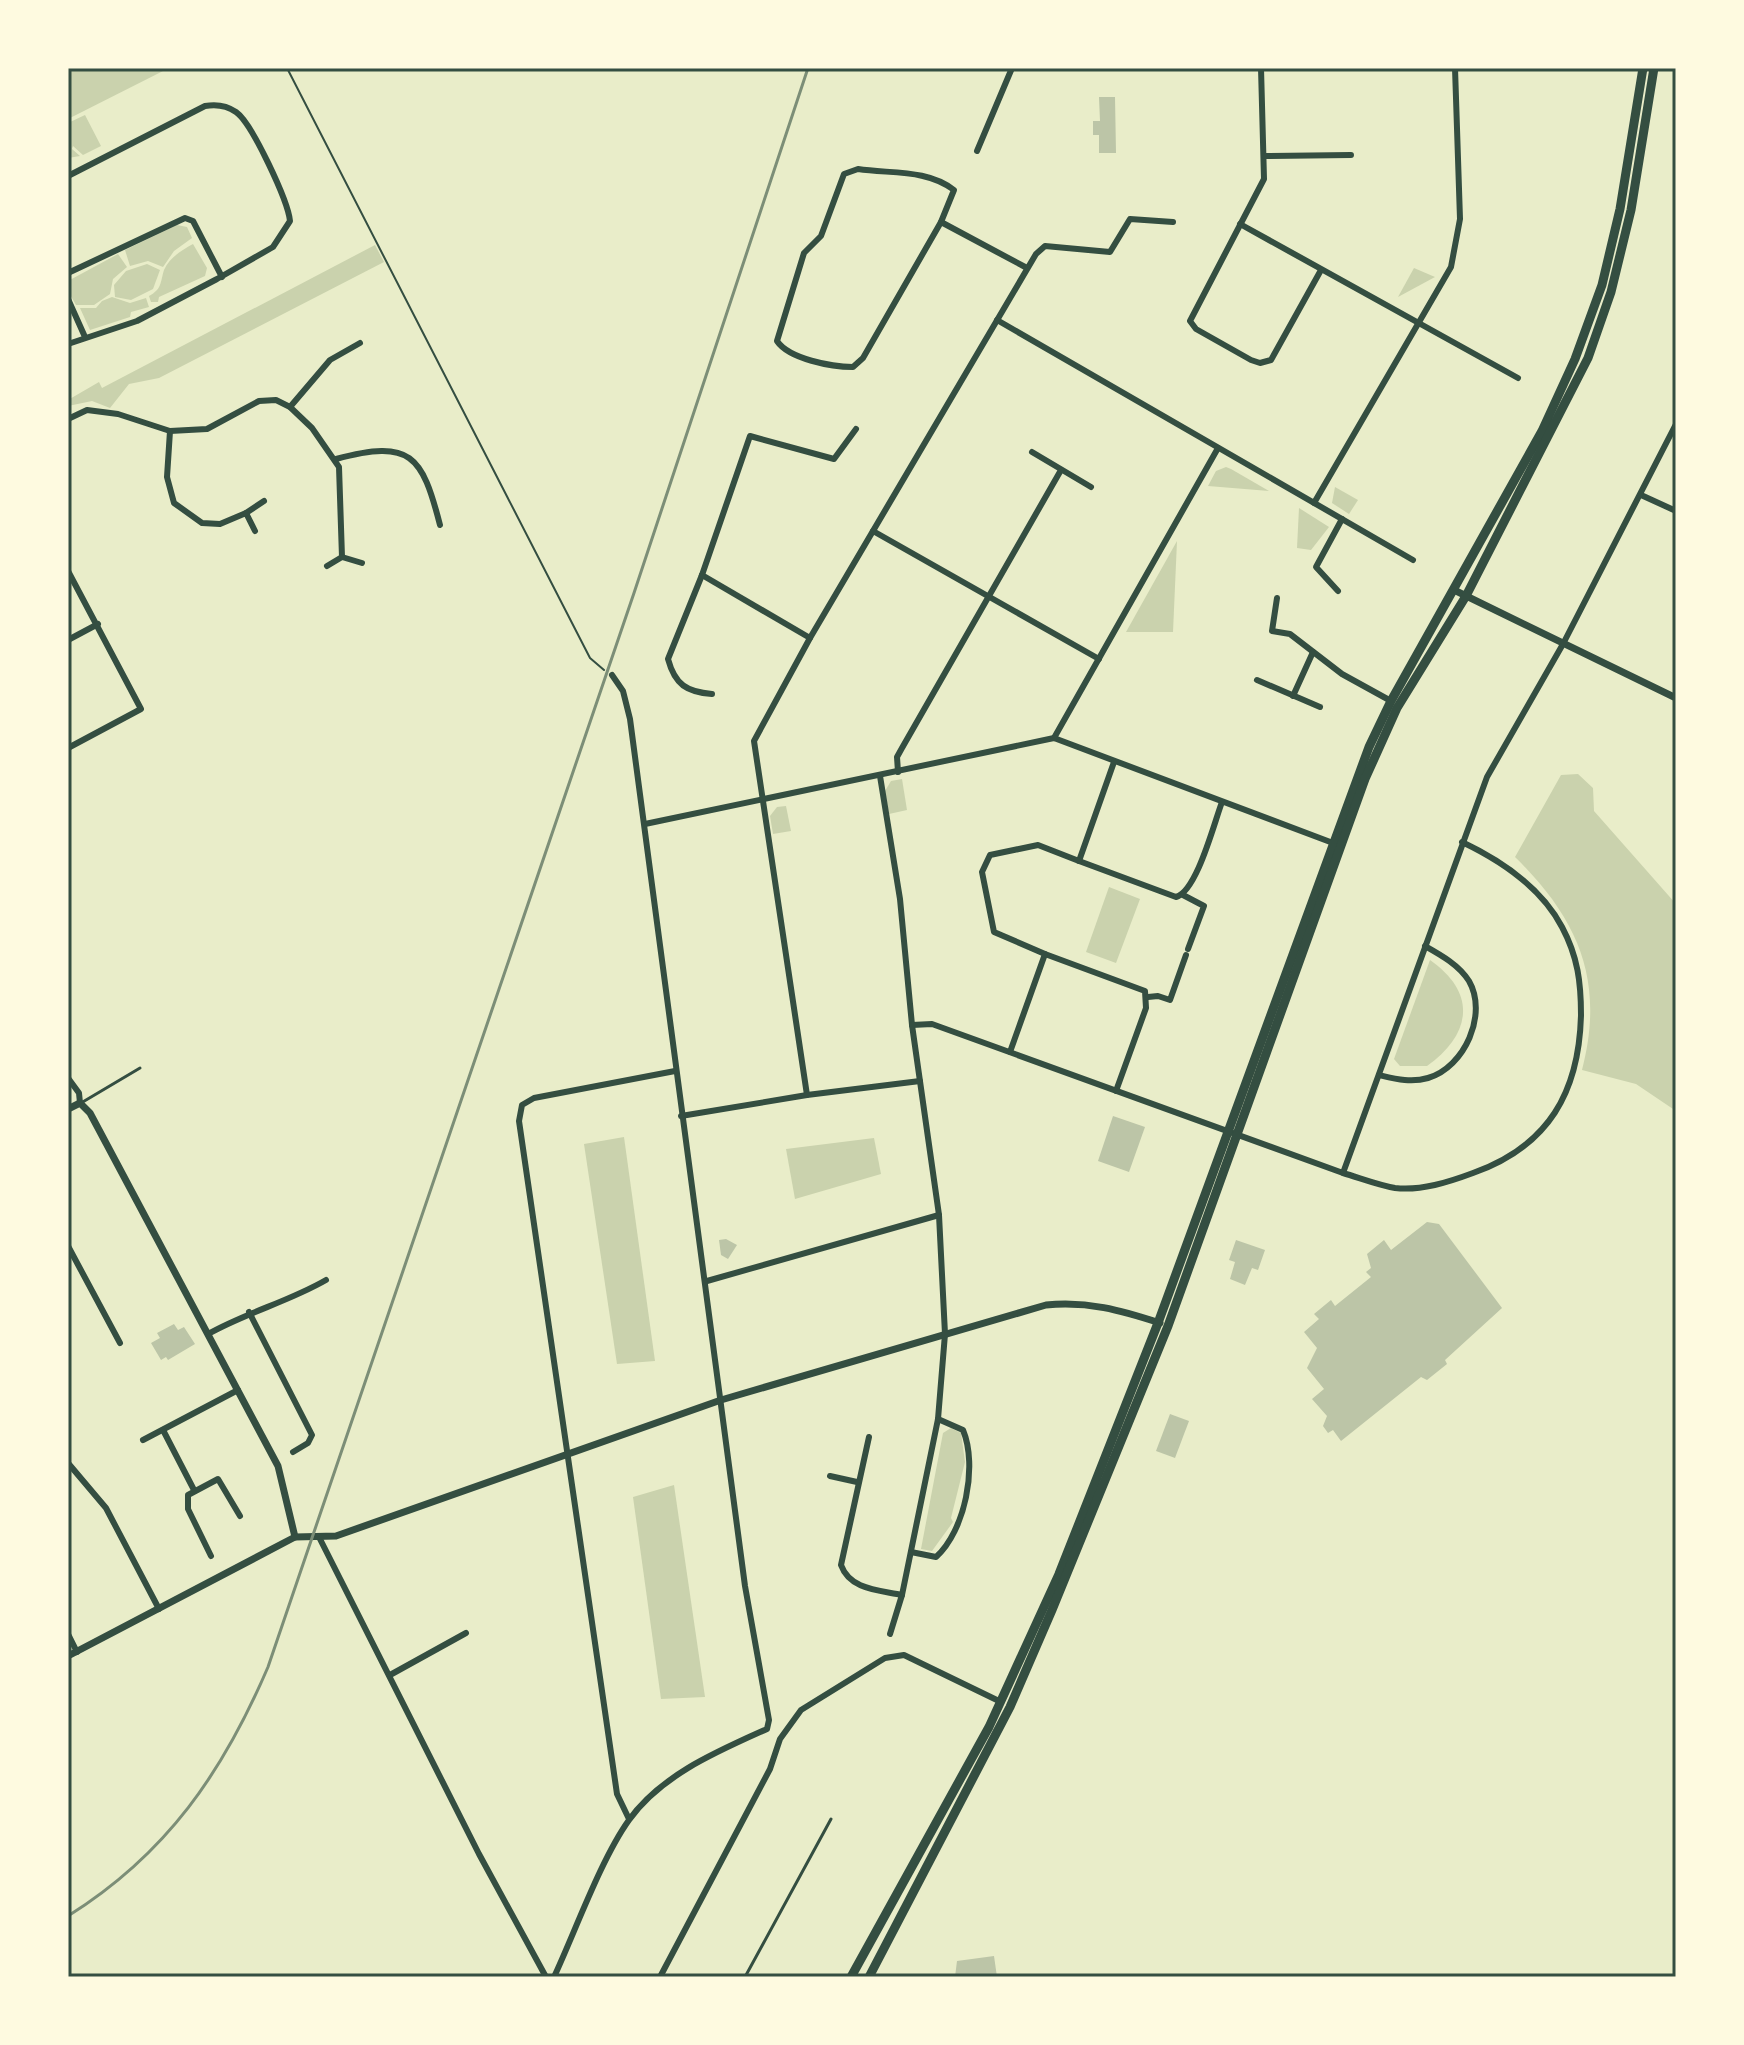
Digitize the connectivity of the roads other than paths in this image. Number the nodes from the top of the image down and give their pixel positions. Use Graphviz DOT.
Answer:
graph roads {
  1 [pos="1012,68"];
  2 [pos="1261,68"];
  3 [pos="1455,68"];
  4 [pos="1643,68"];
  5 [pos="1654,68"];
  6 [pos="977,151"];
  7 [pos="1351,155"];
  8 [pos="1265,156"];
  9 [pos="68,176"];
  10 [pos="941,222"];
  11 [pos="1173,222"];
  12 [pos="1240,224"];
  13 [pos="1027,268"];
  14 [pos="1321,270"];
  15 [pos="68,273"];
  16 [pos="222,277"];
  17 [pos="68,299"];
  18 [pos="997,320"];
  19 [pos="1417,322"];
  20 [pos="85,337"];
  21 [pos="360,343"];
  22 [pos="68,344"];
  23 [pos="1518,378"];
  24 [pos="290,407"];
  25 [pos="68,419"];
  26 [pos="1676,424"];
  27 [pos="856,429"];
  28 [pos="170,431"];
  29 [pos="1218,448"];
  30 [pos="1032,452"];
  31 [pos="336,459"];
  32 [pos="1061,470"];
  33 [pos="1091,487"];
  34 [pos="1641,495"];
  35 [pos="264,501"];
  36 [pos="1314,503"];
  37 [pos="1676,511"];
  38 [pos="246,513"];
  39 [pos="1342,519"];
  40 [pos="440,525"];
  41 [pos="255,531"];
  42 [pos="873,531"];
  43 [pos="342,557"];
  44 [pos="1413,560"];
  45 [pos="362,563"];
  46 [pos="327,566"];
  47 [pos="68,571"];
  48 [pos="702,575"];
  49 [pos="1454,590"];
  50 [pos="1338,591"];
  51 [pos="988,596"];
  52 [pos="1466,596"];
  53 [pos="1277,598"];
  54 [pos="98,624"];
  55 [pos="810,638"];
  56 [pos="68,640"];
  57 [pos="1563,644"];
  58 [pos="1313,652"];
  59 [pos="1099,659"];
  60 [pos="612,675"];
  61 [pos="1257,680"];
  62 [pos="712,694"];
  63 [pos="1293,696"];
  64 [pos="1676,698"];
  65 [pos="1391,701"];
  66 [pos="1320,707"];
  67 [pos="1054,738"];
  68 [pos="68,748"];
  69 [pos="1114,762"];
  70 [pos="898,772"];
  71 [pos="880,776"];
  72 [pos="761,802"];
  73 [pos="1222,802"];
  74 [pos="645,824"];
  75 [pos="1462,842"];
  76 [pos="1333,843"];
  77 [pos="1079,861"];
  78 [pos="1183,895"];
  79 [pos="1425,946"];
  80 [pos="1045,954"];
  81 [pos="1148,997"];
  82 [pos="912,1025"];
  83 [pos="1010,1052"];
  84 [pos="140,1068"];
  85 [pos="675,1071"];
  86 [pos="1379,1075"];
  87 [pos="68,1078"];
  88 [pos="920,1081"];
  89 [pos="1116,1091"];
  90 [pos="807,1095"];
  91 [pos="80,1103"];
  92 [pos="68,1109"];
  93 [pos="681,1116"];
  94 [pos="1227,1134"];
  95 [pos="1239,1138"];
  96 [pos="1343,1173"];
  97 [pos="939,1215"];
  98 [pos="68,1246"];
  99 [pos="326,1280"];
  100 [pos="707,1281"];
  101 [pos="249,1312"];
  102 [pos="1163,1324"];
  103 [pos="208,1334"];
  104 [pos="945,1334"];
  105 [pos="120,1343"];
  106 [pos="238,1390"];
  107 [pos="721,1400"];
  108 [pos="938,1419"];
  109 [pos="163,1430"];
  110 [pos="869,1437"];
  111 [pos="143,1440"];
  112 [pos="293,1452"];
  113 [pos="570,1455"];
  114 [pos="68,1463"];
  115 [pos="830,1476"];
  116 [pos="857,1482"];
  117 [pos="194,1490"];
  118 [pos="240,1491"];
  119 [pos="230,1497"];
  120 [pos="240,1516"];
  121 [pos="198,1530"];
  122 [pos="188,1535"];
  123 [pos="299,1536"];
  124 [pos="320,1539"];
  125 [pos="911,1552"];
  126 [pos="211,1556"];
  127 [pos="902,1595"];
  128 [pos="159,1609"];
  129 [pos="466,1633"];
  130 [pos="68,1634"];
  131 [pos="890,1634"];
  132 [pos="77,1652"];
  133 [pos="68,1656"];
  134 [pos="390,1675"];
  135 [pos="1001,1702"];
  136 [pos="629,1819"];
  137 [pos="831,1819"];
  138 [pos="543,1976"];
  139 [pos="662,1976"];
  140 [pos="554,1977"];
  141 [pos="745,1977"];
  142 [pos="851,1977"];
  143 [pos="869,1977"];
  1 -- 6 [label="street"];
  2 -- 8 [label="street"];
  3 -- 19 [label="street"];
  4 -- 49 [label="main road"];
  5 -- 52 [label="main road"];
  7 -- 8 [label="street"];
  8 -- 12 [label="street"];
  9 -- 16 [label="street"];
  10 -- 10 [label="street"];
  10 -- 13 [label="street"];
  11 -- 13 [label="street"];
  12 -- 14 [label="street"];
  12 -- 14 [label="street"];
  13 -- 18 [label="street"];
  14 -- 19 [label="street"];
  15 -- 16 [label="street"];
  16 -- 20 [label="street"];
  17 -- 20 [label="street"];
  18 -- 29 [label="street"];
  18 -- 42 [label="street"];
  19 -- 23 [label="street"];
  19 -- 36 [label="street"];
  20 -- 22 [label="street"];
  21 -- 24 [label="street"];
  24 -- 28 [label="street"];
  24 -- 31 [label="street"];
  25 -- 28 [label="street"];
  26 -- 34 [label="street"];
  27 -- 48 [label="street"];
  28 -- 38 [label="street"];
  29 -- 36 [label="street"];
  29 -- 59 [label="street"];
  30 -- 32 [label="street"];
  31 -- 40 [label="street"];
  31 -- 43 [label="street"];
  32 -- 33 [label="street"];
  32 -- 51 [label="street"];
  34 -- 37 [label="street"];
  34 -- 57 [label="street"];
  35 -- 38 [label="street"];
  36 -- 39 [label="street"];
  38 -- 41 [label="street"];
  39 -- 44 [label="street"];
  39 -- 50 [label="street"];
  42 -- 51 [label="street"];
  42 -- 55 [label="street"];
  43 -- 45 [label="street"];
  43 -- 46 [label="street"];
  47 -- 54 [label="street"];
  48 -- 55 [label="street"];
  48 -- 62 [label="street"];
  49 -- 52 [label="street"];
  49 -- 65 [label="main road"];
  51 -- 59 [label="street"];
  51 -- 70 [label="street"];
  52 -- 57 [label="street"];
  52 -- 95 [label="main road"];
  53 -- 58 [label="street"];
  54 -- 56 [label="street"];
  54 -- 68 [label="street"];
  55 -- 72 [label="street"];
  57 -- 64 [label="street"];
  57 -- 75 [label="street"];
  58 -- 63 [label="street"];
  58 -- 65 [label="street"];
  59 -- 67 [label="street"];
  60 -- 74 [label="street"];
  61 -- 63 [label="street"];
  63 -- 66 [label="street"];
  65 -- 76 [label="main road"];
  67 -- 69 [label="street"];
  67 -- 70 [label="street"];
  69 -- 73 [label="street"];
  69 -- 77 [label="street"];
  70 -- 71 [label="street"];
  71 -- 72 [label="street"];
  71 -- 82 [label="street"];
  72 -- 74 [label="street"];
  72 -- 90 [label="street"];
  73 -- 76 [label="street"];
  73 -- 78 [label="street"];
  74 -- 85 [label="street"];
  75 -- 79 [label="street"];
  75 -- 96 [label="street"];
  76 -- 94 [label="main road"];
  77 -- 78 [label="street"];
  77 -- 80 [label="street"];
  78 -- 81 [label="street"];
  79 -- 86 [label="street"];
  79 -- 86 [label="street"];
  80 -- 81 [label="street"];
  80 -- 83 [label="street"];
  81 -- 89 [label="street"];
  82 -- 83 [label="street"];
  82 -- 88 [label="street"];
  83 -- 89 [label="street"];
  84 -- 91 [label="lane"];
  85 -- 93 [label="street"];
  85 -- 113 [label="street"];
  86 -- 96 [label="street"];
  87 -- 91 [label="street"];
  88 -- 90 [label="street"];
  88 -- 97 [label="street"];
  89 -- 94 [label="street"];
  90 -- 93 [label="street"];
  91 -- 92 [label="street"];
  91 -- 103 [label="street"];
  93 -- 100 [label="street"];
  94 -- 95 [label="street"];
  94 -- 102 [label="main road"];
  95 -- 96 [label="street"];
  95 -- 102 [label="main road"];
  97 -- 100 [label="street"];
  97 -- 104 [label="street"];
  98 -- 105 [label="street"];
  99 -- 101 [label="street"];
  100 -- 107 [label="street"];
  101 -- 103 [label="street"];
  101 -- 112 [label="street"];
  102 -- 104 [label="street"];
  102 -- 135 [label="main road"];
  102 -- 143 [label="main road"];
  103 -- 106 [label="street"];
  104 -- 107 [label="street"];
  104 -- 108 [label="street"];
  106 -- 109 [label="street"];
  106 -- 123 [label="street"];
  107 -- 113 [label="street"];
  107 -- 136 [label="street"];
  108 -- 125 [label="street"];
  108 -- 125 [label="street"];
  109 -- 111 [label="street"];
  109 -- 117 [label="street"];
  110 -- 116 [label="street"];
  113 -- 124 [label="street"];
  113 -- 136 [label="street"];
  114 -- 128 [label="street"];
  115 -- 116 [label="street"];
  116 -- 127 [label="street"];
  117 -- 119 [label="street"];
  117 -- 121 [label="street"];
  118 -- 119 [label="street"];
  119 -- 120 [label="street"];
  121 -- 122 [label="street"];
  121 -- 126 [label="street"];
  123 -- 124 [label="street"];
  123 -- 128 [label="street"];
  124 -- 134 [label="street"];
  125 -- 127 [label="street"];
  127 -- 131 [label="street"];
  128 -- 132 [label="street"];
  129 -- 134 [label="street"];
  130 -- 132 [label="street"];
  132 -- 133 [label="street"];
  134 -- 138 [label="street"];
  135 -- 139 [label="street"];
  135 -- 142 [label="main road"];
  136 -- 140 [label="street"];
  137 -- 141 [label="lane"];
}
